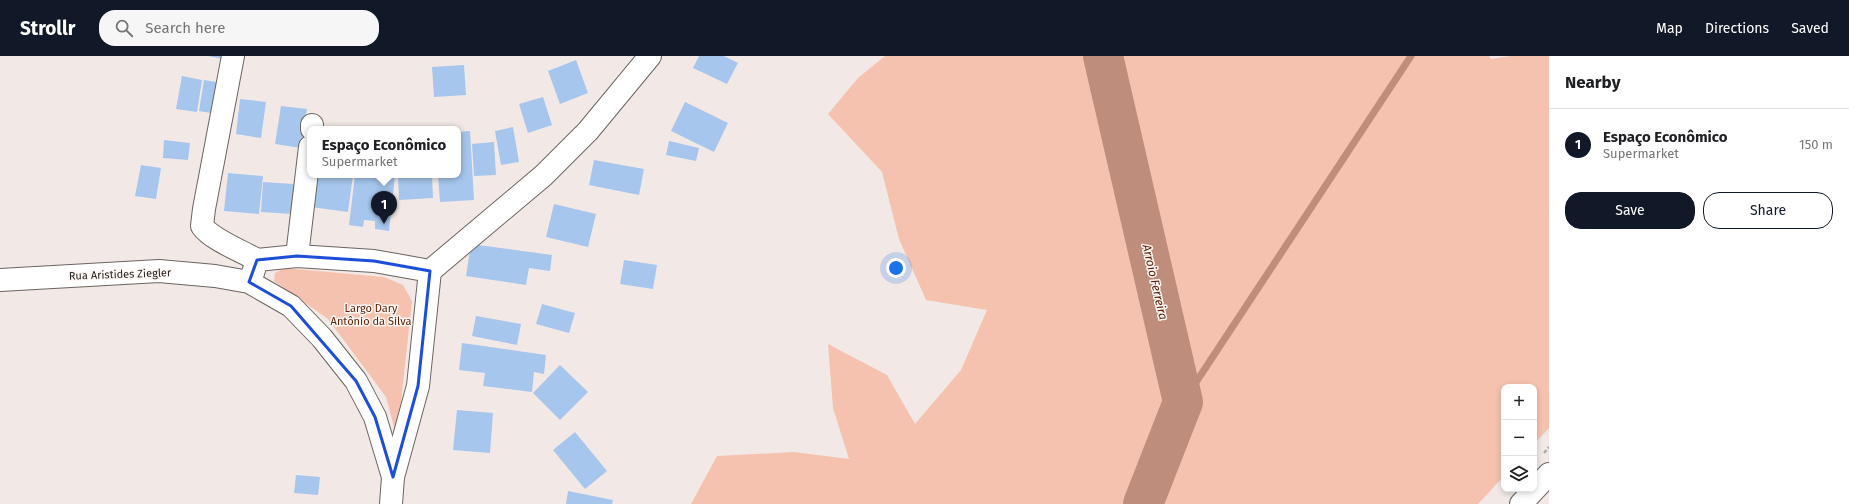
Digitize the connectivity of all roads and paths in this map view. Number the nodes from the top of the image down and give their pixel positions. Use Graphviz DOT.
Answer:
graph roads {
  1 [pos="233,56"];
  2 [pos="650,56"];
  3 [pos="307,172"];
  4 [pos="297,256"];
  5 [pos="258,260"];
  6 [pos="430,271"];
  7 [pos="0,280"];
  8 [pos="249,282"];
  9 [pos="1549,474"];
  10 [pos="393,477"];
  11 [pos="391,504"];
  12 [pos="1521,504"];
  1 -- 5 [label="main road"];
  2 -- 6 [label="main road"];
  3 -- 4 [label="main road"];
  4 -- 5 [label="main road"];
  4 -- 6 [label="main road"];
  5 -- 8 [label="main road"];
  6 -- 10 [label="main road"];
  7 -- 8 [label="main road, Rua Aristides Ziegler"];
  8 -- 10 [label="main road, Rua Aristides Ziegler"];
  9 -- 12 [label="main road"];
  10 -- 11 [label="main road, Rua Aristides Ziegler"];
}
